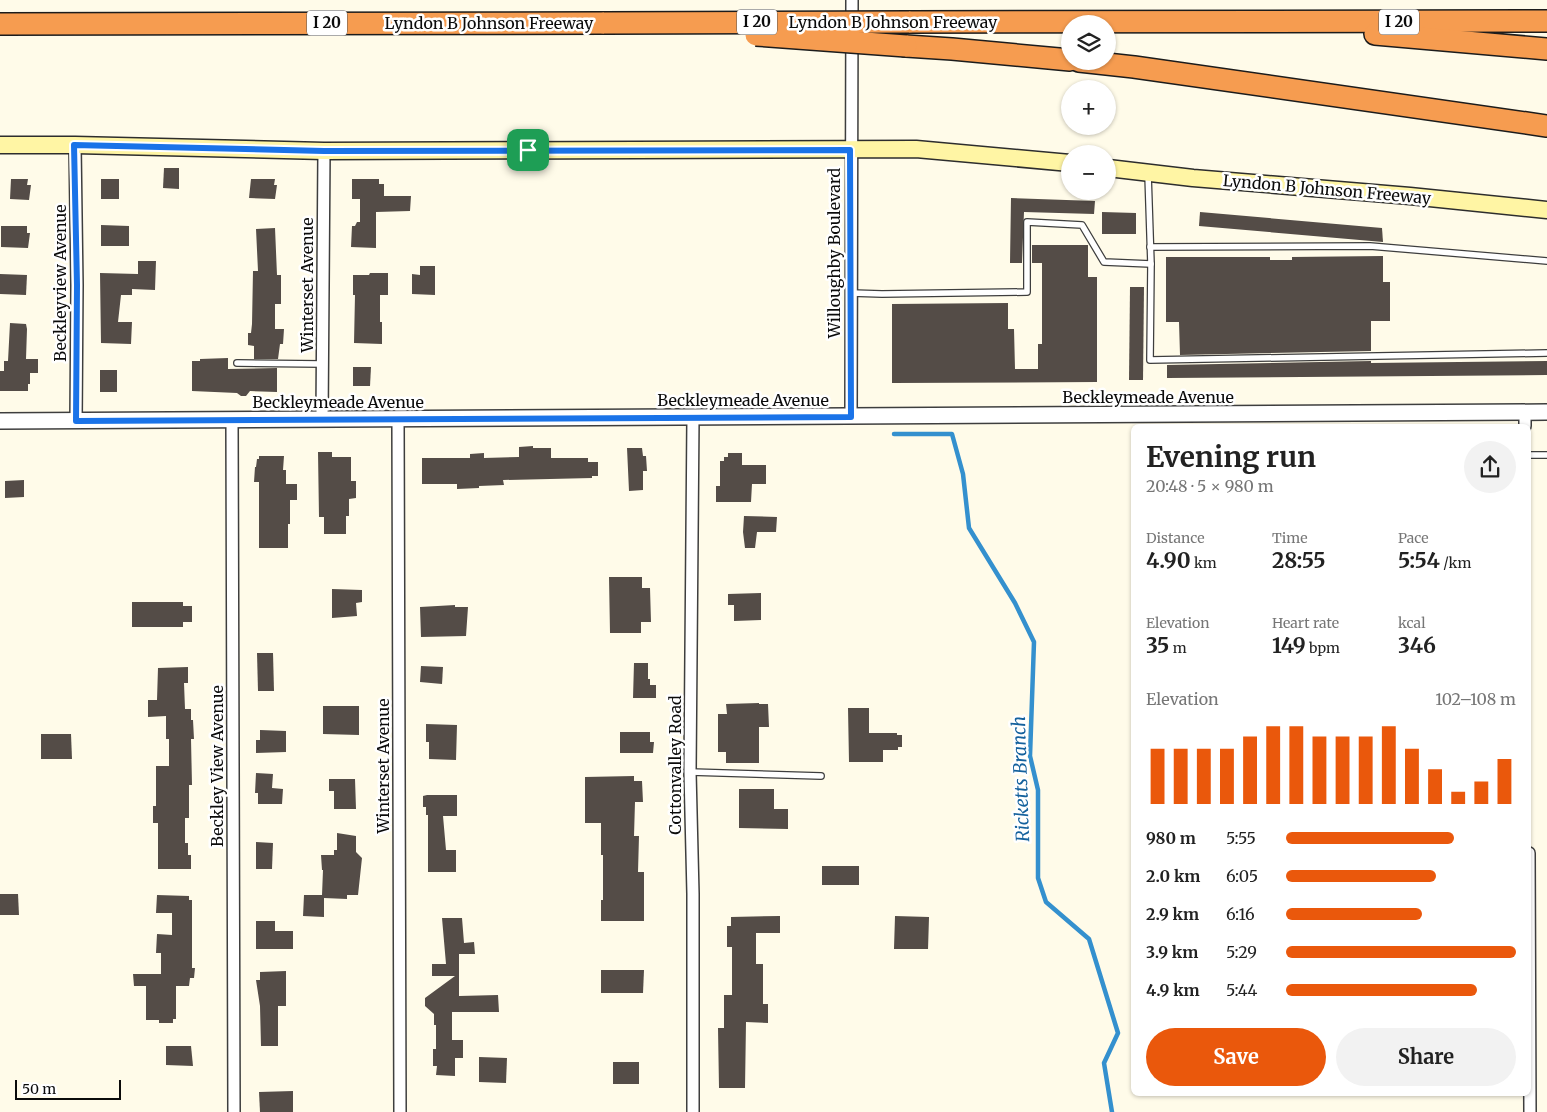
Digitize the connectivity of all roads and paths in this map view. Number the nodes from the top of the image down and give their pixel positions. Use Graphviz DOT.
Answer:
graph roads {
  1 [pos="852,0"];
  2 [pos="1547,21"];
  3 [pos="1252,22"];
  4 [pos="604,23"];
  5 [pos="0,24"];
  6 [pos="50,24"];
  7 [pos="0,28"];
  8 [pos="1547,49"];
  9 [pos="1061,59"];
  10 [pos="1116,65"];
  11 [pos="1547,126"];
  12 [pos="0,145"];
  13 [pos="74,145"];
  14 [pos="850,150"];
  15 [pos="324,151"];
  16 [pos="1061,162"];
  17 [pos="1116,169"];
  18 [pos="1148,172"];
  19 [pos="1547,210"];
  20 [pos="1150,247"];
  21 [pos="1547,261"];
  22 [pos="1151,264"];
  23 [pos="851,293"];
  24 [pos="1547,353"];
  25 [pos="236,363"];
  26 [pos="322,364"];
  27 [pos="1547,412"];
  28 [pos="851,417"];
  29 [pos="693,418"];
  30 [pos="322,419"];
  31 [pos="398,419"];
  32 [pos="1525,419"];
  33 [pos="232,420"];
  34 [pos="0,421"];
  35 [pos="76,421"];
  36 [pos="1531,455"];
  37 [pos="1547,455"];
  38 [pos="690,772"];
  39 [pos="821,776"];
  40 [pos="1530,1096"];
  41 [pos="234,1112"];
  42 [pos="400,1112"];
  43 [pos="693,1112"];
  44 [pos="1530,1112"];
  1 -- 14 [label="street, Willoughby Boulevard"];
  2 -- 3 [label="highway, Lyndon B Johnson Freeway / I 20"];
  3 -- 4 [label="highway, Lyndon B Johnson Freeway / I 20, bridge"];
  3 -- 8 [label="highway"];
  4 -- 6 [label="highway, Lyndon B Johnson Freeway / I 20"];
  4 -- 9 [label="highway, bridge"];
  5 -- 6 [label="highway, Lyndon B Johnson Freeway / I 20"];
  6 -- 7 [label="highway"];
  10 -- 11 [label="highway"];
  12 -- 13 [label="main road"];
  13 -- 15 [label="main road"];
  13 -- 35 [label="street, Beckleyview Avenue"];
  14 -- 15 [label="main road"];
  14 -- 16 [label="main road"];
  14 -- 23 [label="street, Willoughby Boulevard"];
  15 -- 26 [label="street, Winterset Avenue"];
  17 -- 18 [label="main road, Lyndon B Johnson Freeway"];
  18 -- 19 [label="main road, Lyndon B Johnson Freeway"];
  18 -- 20 [label="lane"];
  20 -- 21 [label="lane"];
  20 -- 22 [label="lane"];
  22 -- 23 [label="lane"];
  22 -- 24 [label="lane"];
  23 -- 28 [label="street, Willoughby Boulevard"];
  25 -- 26 [label="lane"];
  26 -- 30 [label="street, Winterset Avenue"];
  27 -- 32 [label="street, Beckleymeade Avenue"];
  28 -- 29 [label="street, Beckleymeade Avenue"];
  28 -- 32 [label="street, Beckleymeade Avenue"];
  29 -- 31 [label="street, Beckleymeade Avenue"];
  29 -- 38 [label="street, Cottonvalley Road"];
  30 -- 31 [label="street, Beckleymeade Avenue"];
  30 -- 33 [label="street, Beckleymeade Avenue"];
  31 -- 42 [label="street, Winterset Avenue"];
  33 -- 35 [label="street, Beckleymeade Avenue"];
  33 -- 41 [label="street, Beckley View Avenue"];
  34 -- 35 [label="street, Beckleymeade Avenue"];
  36 -- 37 [label="lane"];
  38 -- 39 [label="lane"];
  38 -- 43 [label="street, Cottonvalley Road"];
  40 -- 44 [label="street"];
}
